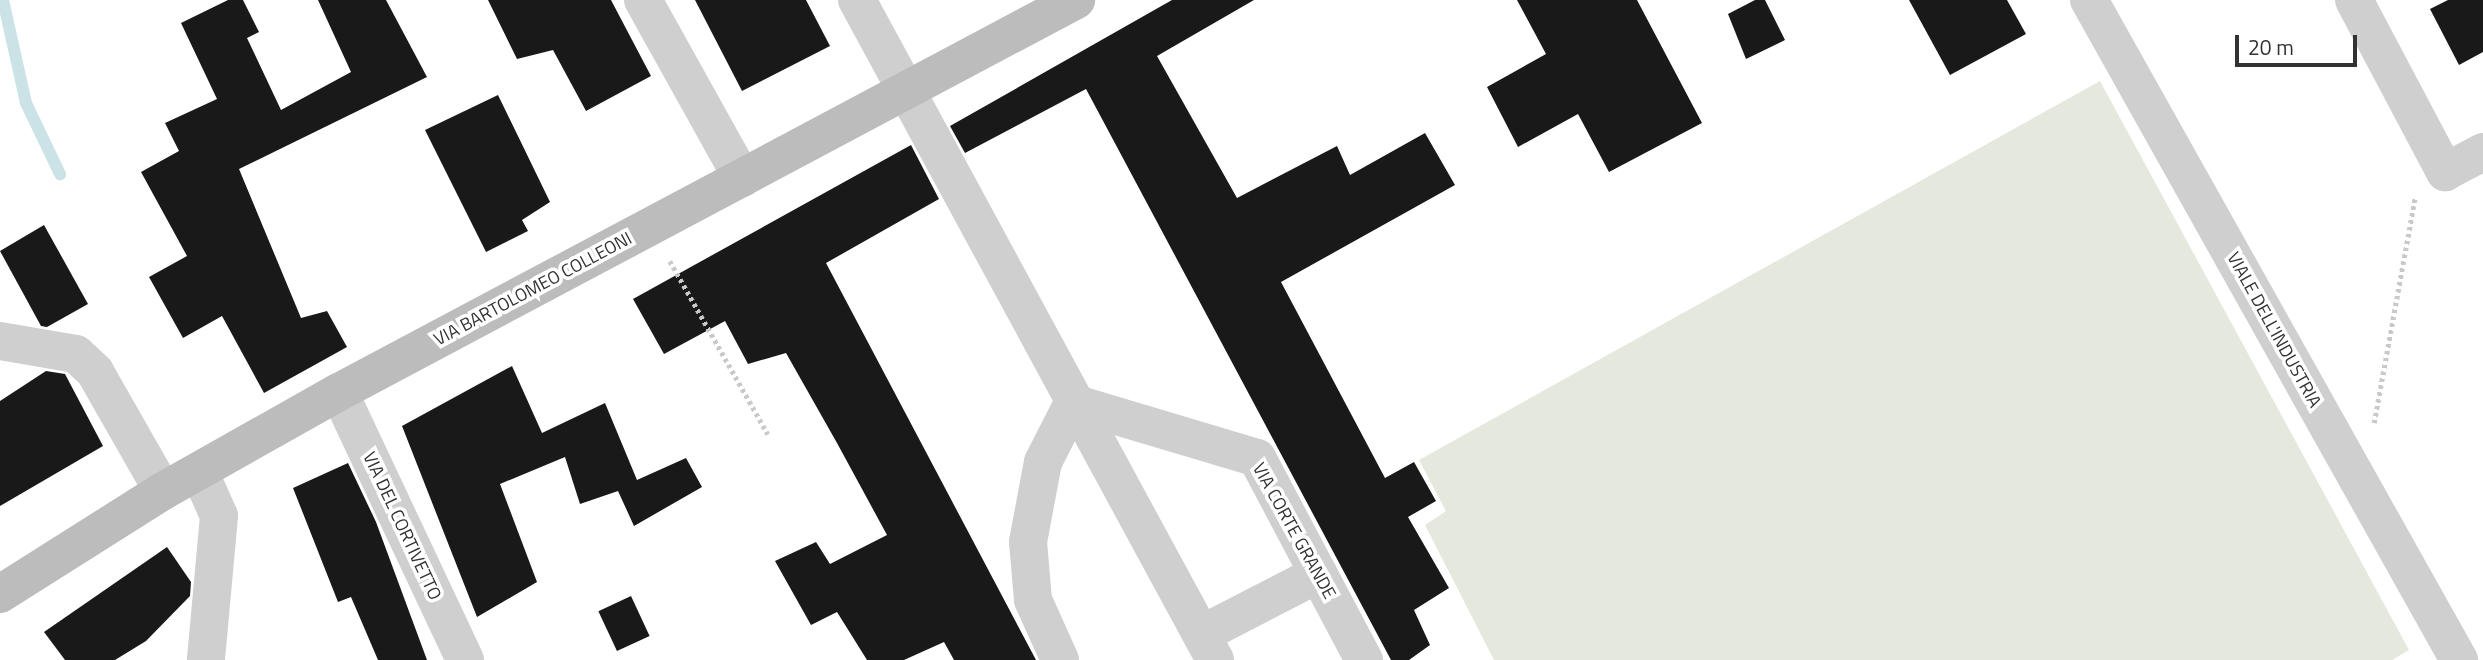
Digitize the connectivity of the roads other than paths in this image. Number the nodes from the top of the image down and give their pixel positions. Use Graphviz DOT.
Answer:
graph roads {
  1 [pos="643,0"];
  2 [pos="858,0"];
  3 [pos="1076,0"];
  4 [pos="2089,0"];
  5 [pos="2354,0"];
  6 [pos="906,91"];
  7 [pos="2483,152"];
  8 [pos="743,178"];
  9 [pos="0,341"];
  10 [pos="339,392"];
  11 [pos="1073,403"];
  12 [pos="198,471"];
  13 [pos="163,491"];
  14 [pos="1318,574"];
  15 [pos="0,594"];
  16 [pos="1208,647"];
  17 [pos="205,660"];
  18 [pos="466,660"];
  19 [pos="1060,660"];
  20 [pos="1364,660"];
  21 [pos="2459,660"];
  1 -- 8 [label="street"];
  2 -- 6 [label="street"];
  3 -- 6 [label="street, VIA BARTOLOMEO COLLEONI"];
  4 -- 21 [label="street, VIALE DELL'INDUSTRIA"];
  5 -- 7 [label="street"];
  6 -- 8 [label="street, VIA BARTOLOMEO COLLEONI"];
  6 -- 11 [label="street"];
  8 -- 10 [label="street, VIA BARTOLOMEO COLLEONI"];
  9 -- 13 [label="street"];
  10 -- 12 [label="street, VIA BARTOLOMEO COLLEONI"];
  10 -- 18 [label="street, VIA DEL CORTIVETTO"];
  11 -- 14 [label="street, VIA CORTE GRANDE"];
  11 -- 16 [label="street"];
  11 -- 19 [label="street"];
  12 -- 13 [label="street, VIA BARTOLOMEO COLLEONI"];
  12 -- 17 [label="street"];
  13 -- 15 [label="street, VIA BARTOLOMEO COLLEONI"];
  14 -- 16 [label="street"];
  14 -- 20 [label="street, VIA CORTE GRANDE"];
}
